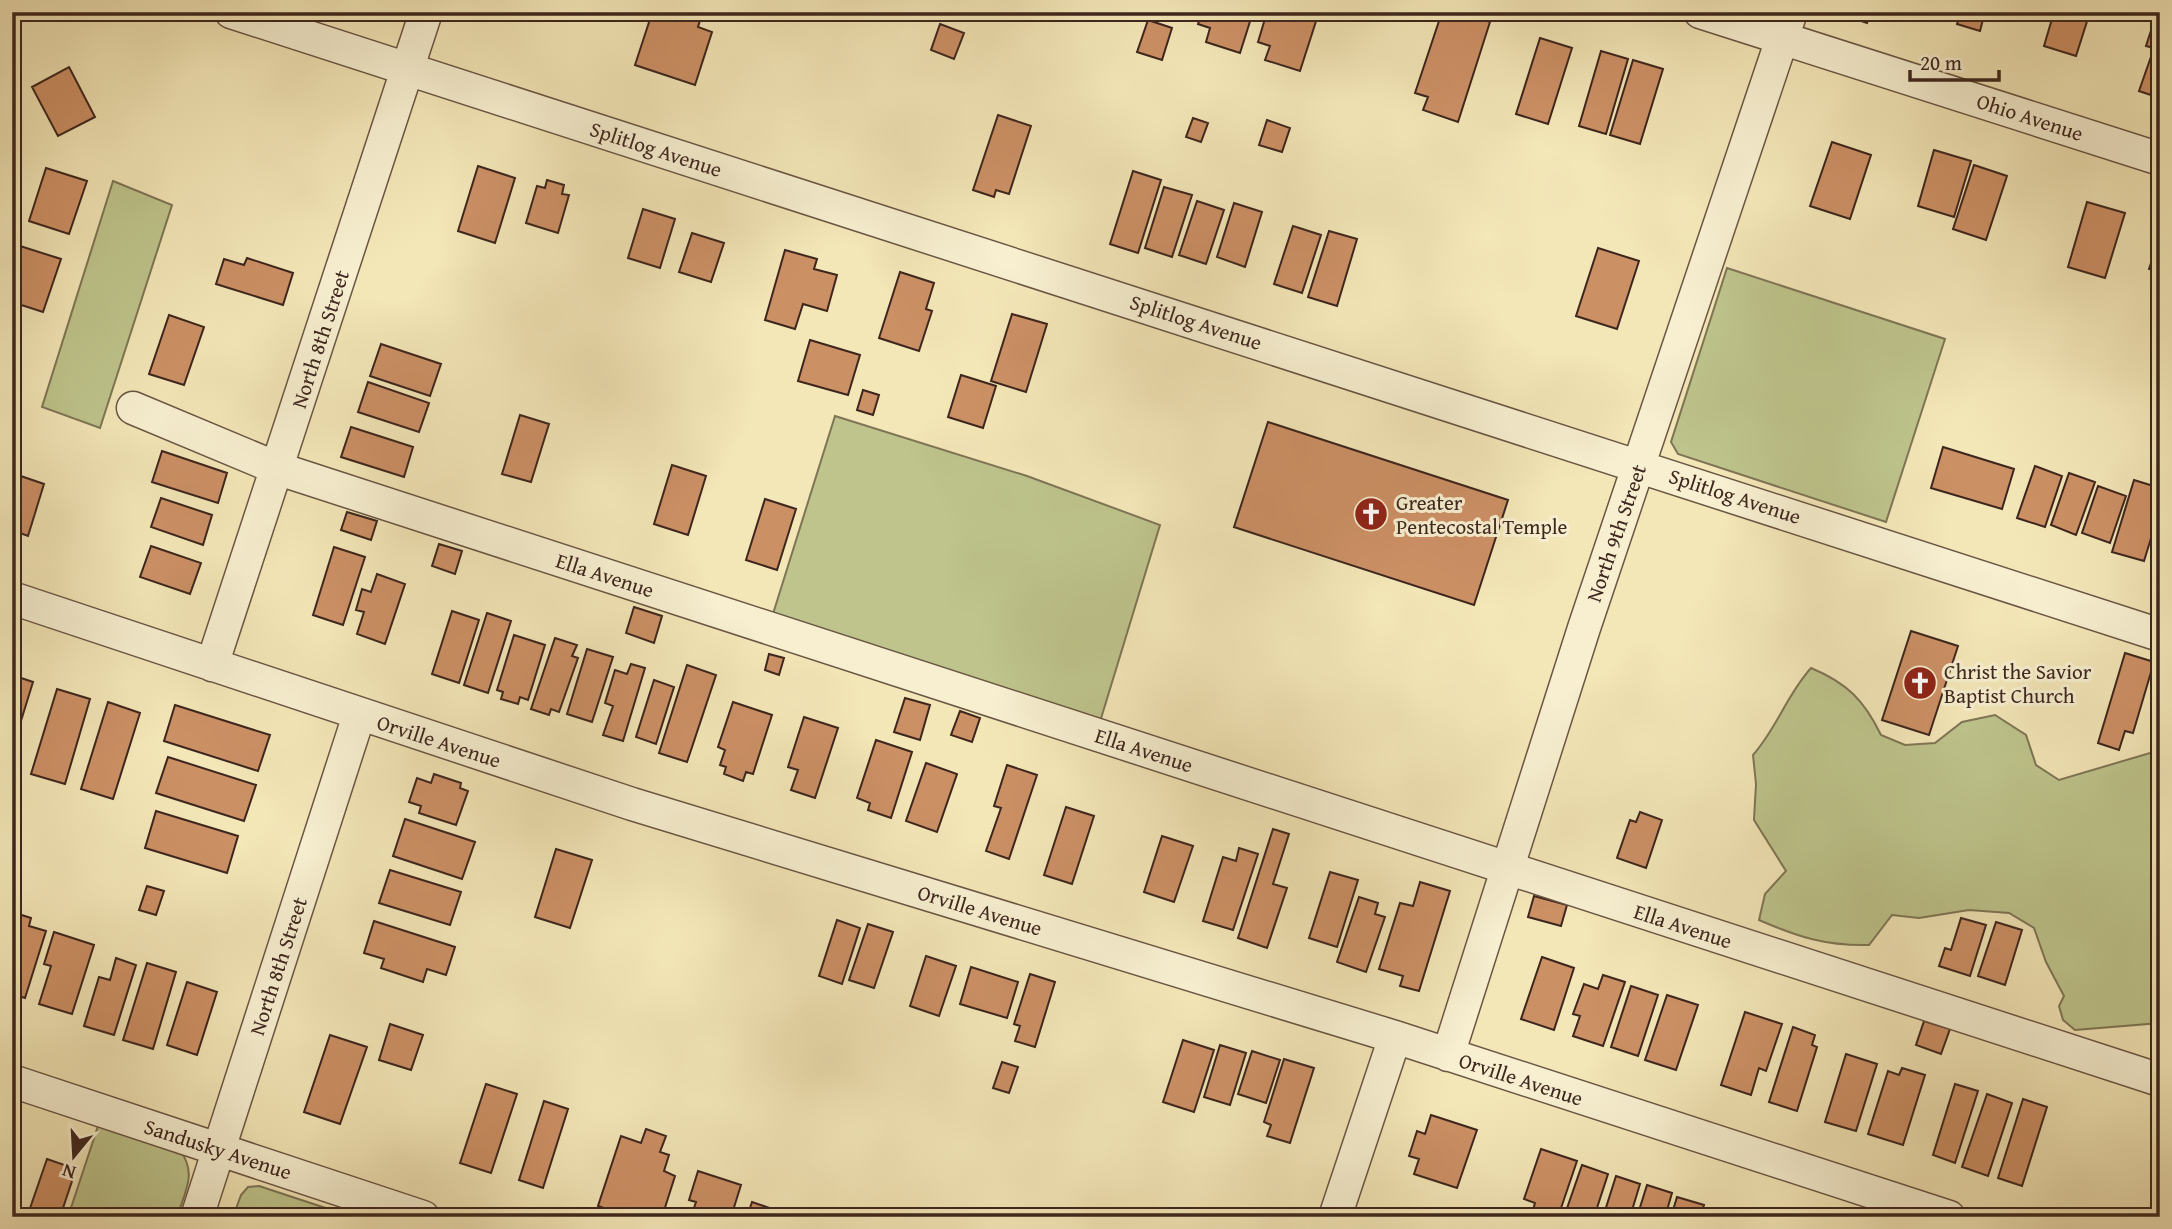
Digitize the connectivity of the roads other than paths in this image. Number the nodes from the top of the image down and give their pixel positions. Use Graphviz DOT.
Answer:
graph roads {
  1 [pos="231,12"];
  2 [pos="426,12"];
  3 [pos="1700,12"];
  4 [pos="1786,25"];
  5 [pos="407,68"];
  6 [pos="2160,159"];
  7 [pos="133,408"];
  8 [pos="1639,465"];
  9 [pos="279,469"];
  10 [pos="12,598"];
  11 [pos="2160,635"];
  12 [pos="212,665"];
  13 [pos="359,715"];
  14 [pos="1509,869"];
  15 [pos="1395,1037"];
  16 [pos="1448,1055"];
  17 [pos="2160,1080"];
  18 [pos="12,1081"];
  19 [pos="219,1149"];
  20 [pos="197,1217"];
  21 [pos="423,1217"];
  22 [pos="1335,1217"];
  23 [pos="1949,1217"];
  1 -- 5 [label="street, Splitlog Avenue"];
  2 -- 5 [label="street, North 8th Street"];
  3 -- 4 [label="street, Ohio Avenue"];
  4 -- 6 [label="street, Ohio Avenue"];
  4 -- 8 [label="street, North 9th Street"];
  5 -- 8 [label="street, Splitlog Avenue"];
  5 -- 9 [label="street, North 8th Street"];
  7 -- 9 [label="street, Ella Avenue"];
  8 -- 11 [label="street, Splitlog Avenue"];
  8 -- 14 [label="street, North 9th Street"];
  9 -- 12 [label="street, North 8th Street"];
  9 -- 14 [label="street, Ella Avenue"];
  10 -- 12 [label="street, Orville Avenue"];
  12 -- 13 [label="street, Orville Avenue"];
  13 -- 15 [label="street, Orville Avenue"];
  13 -- 19 [label="street, North 8th Street"];
  14 -- 16 [label="street, North 9th Street"];
  14 -- 17 [label="street, Ella Avenue"];
  15 -- 16 [label="street, Orville Avenue"];
  15 -- 22 [label="street"];
  16 -- 23 [label="street, Orville Avenue"];
  18 -- 19 [label="street, Sandusky Avenue"];
  19 -- 20 [label="street, North 8th Street"];
  19 -- 21 [label="street, Sandusky Avenue"];
}
